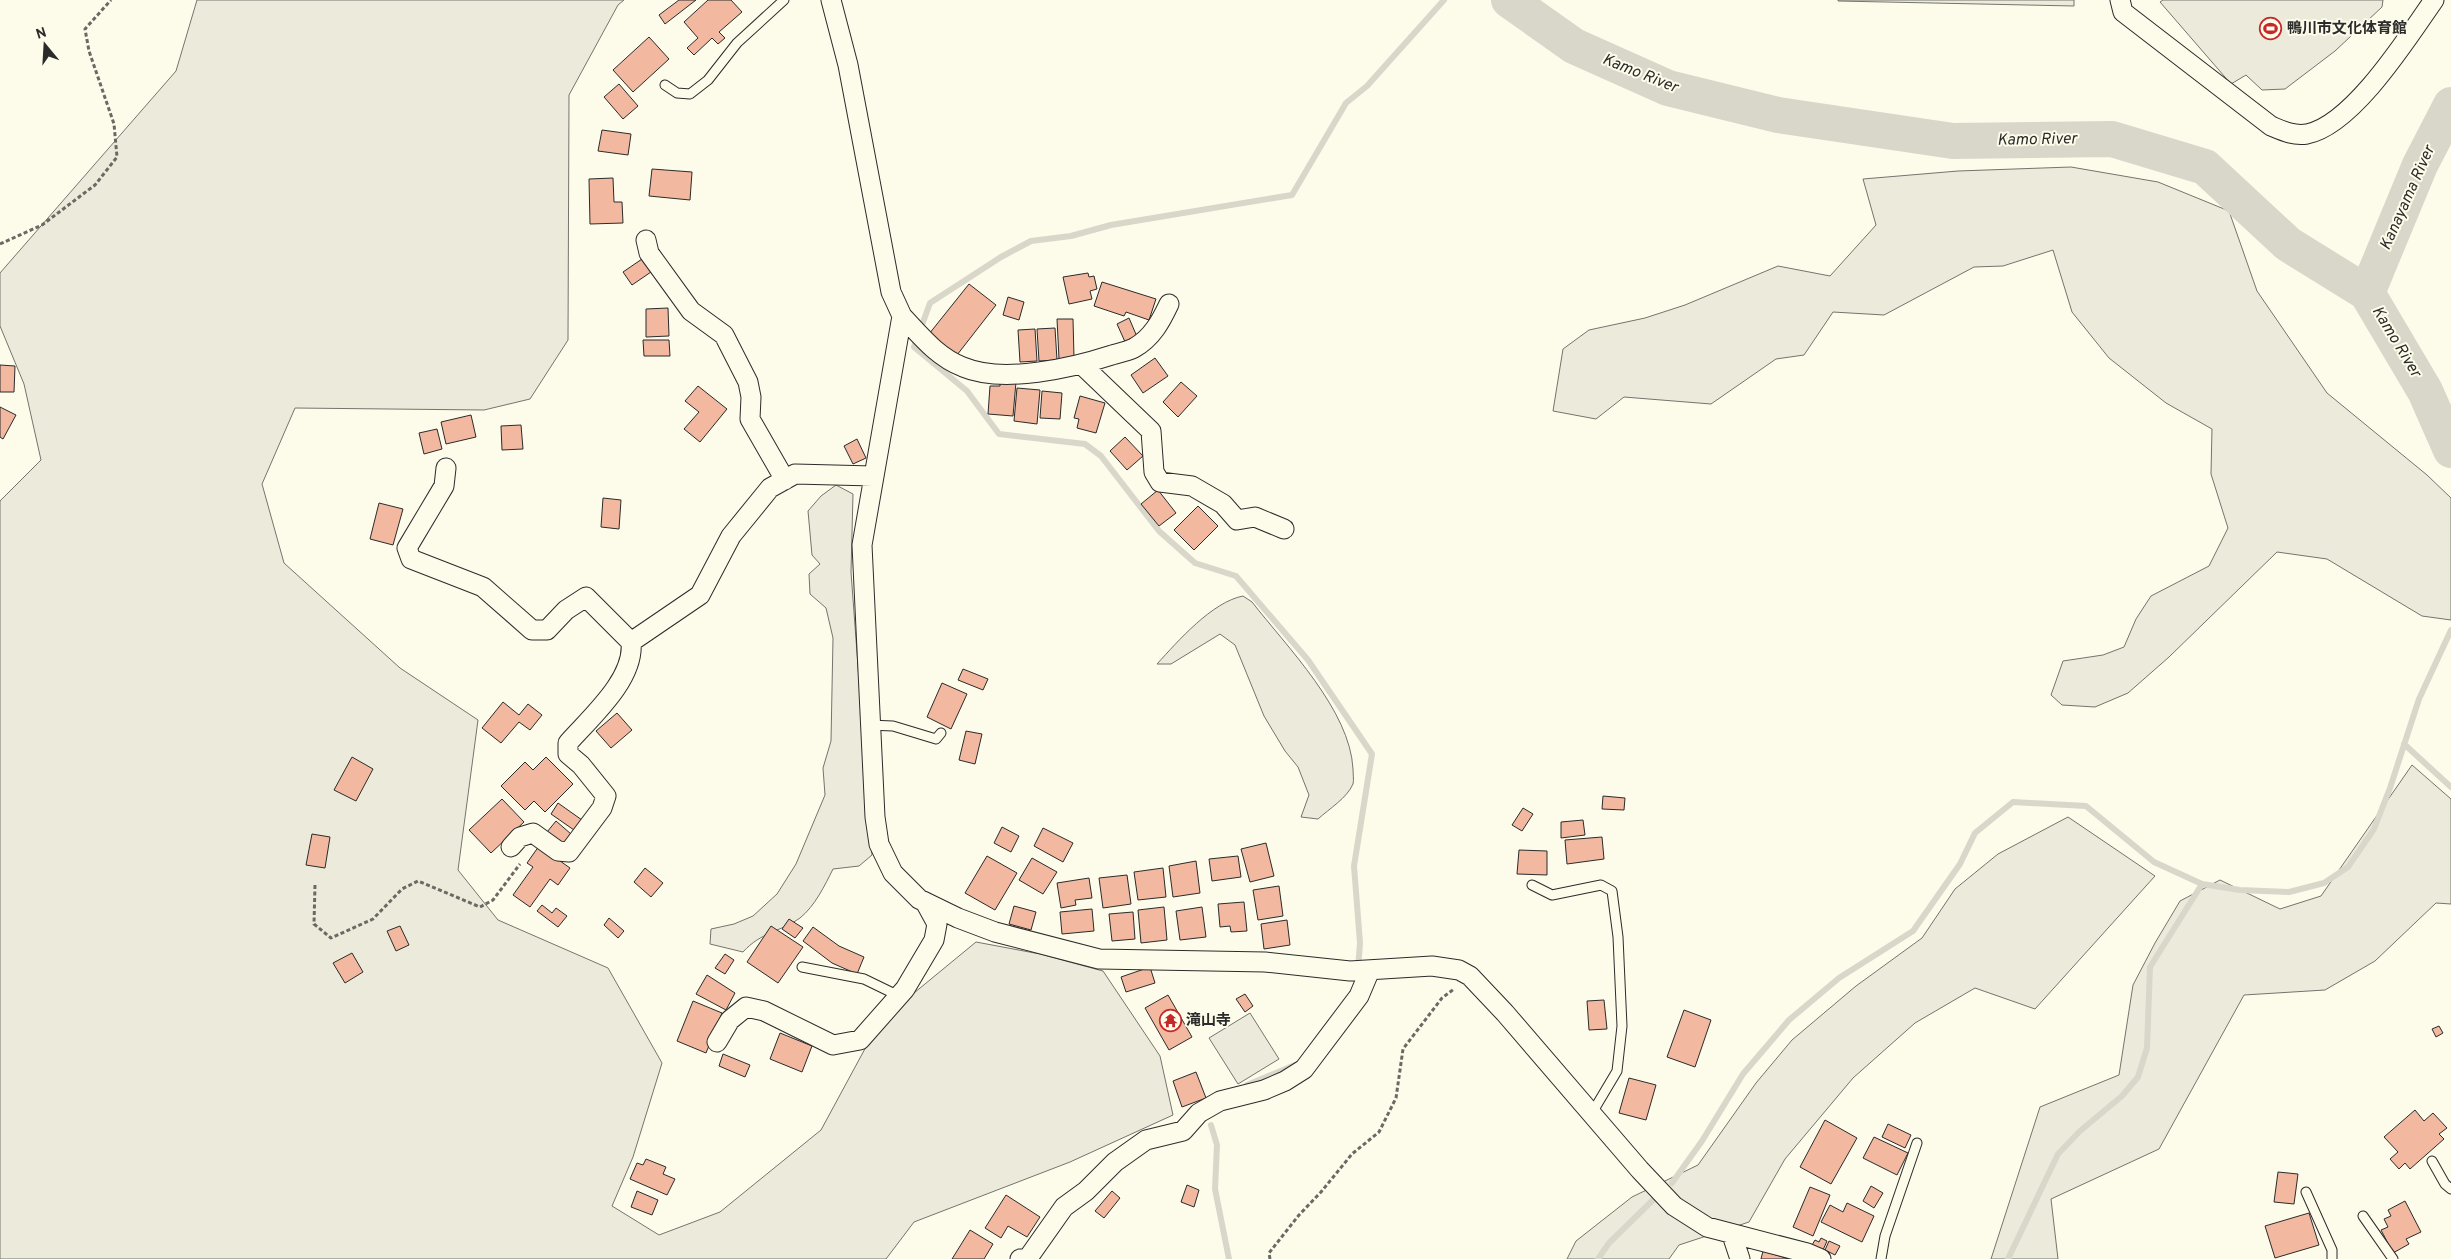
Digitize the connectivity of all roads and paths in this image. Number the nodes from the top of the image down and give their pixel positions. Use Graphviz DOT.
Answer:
graph roads {
  1 [pos="111,0"];
  2 [pos="784,0"];
  3 [pos="831,0"];
  4 [pos="2120,0"];
  5 [pos="2434,0"];
  6 [pos="665,85"];
  7 [pos="646,240"];
  8 [pos="0,244"];
  9 [pos="1169,304"];
  10 [pos="902,316"];
  11 [pos="1082,365"];
  12 [pos="446,468"];
  13 [pos="873,476"];
  14 [pos="785,480"];
  15 [pos="1284,529"];
  16 [pos="630,642"];
  17 [pos="869,725"];
  18 [pos="941,733"];
  19 [pos="540,838"];
  20 [pos="512,847"];
  21 [pos="315,885"];
  22 [pos="1532,886"];
  23 [pos="925,902"];
  24 [pos="802,966"];
  25 [pos="1362,970"];
  26 [pos="1470,976"];
  27 [pos="899,996"];
  28 [pos="717,1042"];
  29 [pos="1592,1113"];
  30 [pos="1916,1143"];
  31 [pos="2432,1161"];
  32 [pos="2451,1189"];
  33 [pos="2306,1192"];
  34 [pos="2363,1216"];
  35 [pos="1732,1234"];
  36 [pos="1020,1259"];
  37 [pos="1270,1259"];
  38 [pos="1740,1259"];
  39 [pos="1822,1259"];
  40 [pos="1881,1259"];
  41 [pos="2332,1259"];
  42 [pos="2393,1259"];
  1 -- 8 [label="path"];
  2 -- 6 [label="lane"];
  3 -- 10 [label="street"];
  4 -- 5 [label="street"];
  7 -- 14 [label="street"];
  9 -- 11 [label="street"];
  10 -- 11 [label="street"];
  10 -- 13 [label="street"];
  11 -- 15 [label="street"];
  12 -- 16 [label="street"];
  13 -- 14 [label="street"];
  13 -- 17 [label="street"];
  14 -- 16 [label="street"];
  16 -- 19 [label="street"];
  17 -- 18 [label="lane"];
  17 -- 23 [label="street"];
  19 -- 20 [label="street"];
  19 -- 21 [label="path"];
  22 -- 29 [label="lane"];
  23 -- 25 [label="street"];
  23 -- 27 [label="street"];
  24 -- 27 [label="lane"];
  25 -- 26 [label="street"];
  25 -- 36 [label="street"];
  26 -- 29 [label="street"];
  26 -- 37 [label="path"];
  27 -- 28 [label="street"];
  29 -- 35 [label="street"];
  30 -- 40 [label="lane"];
  31 -- 32 [label="lane"];
  33 -- 41 [label="lane"];
  34 -- 42 [label="lane"];
  35 -- 38 [label="street"];
  35 -- 39 [label="street"];
}
